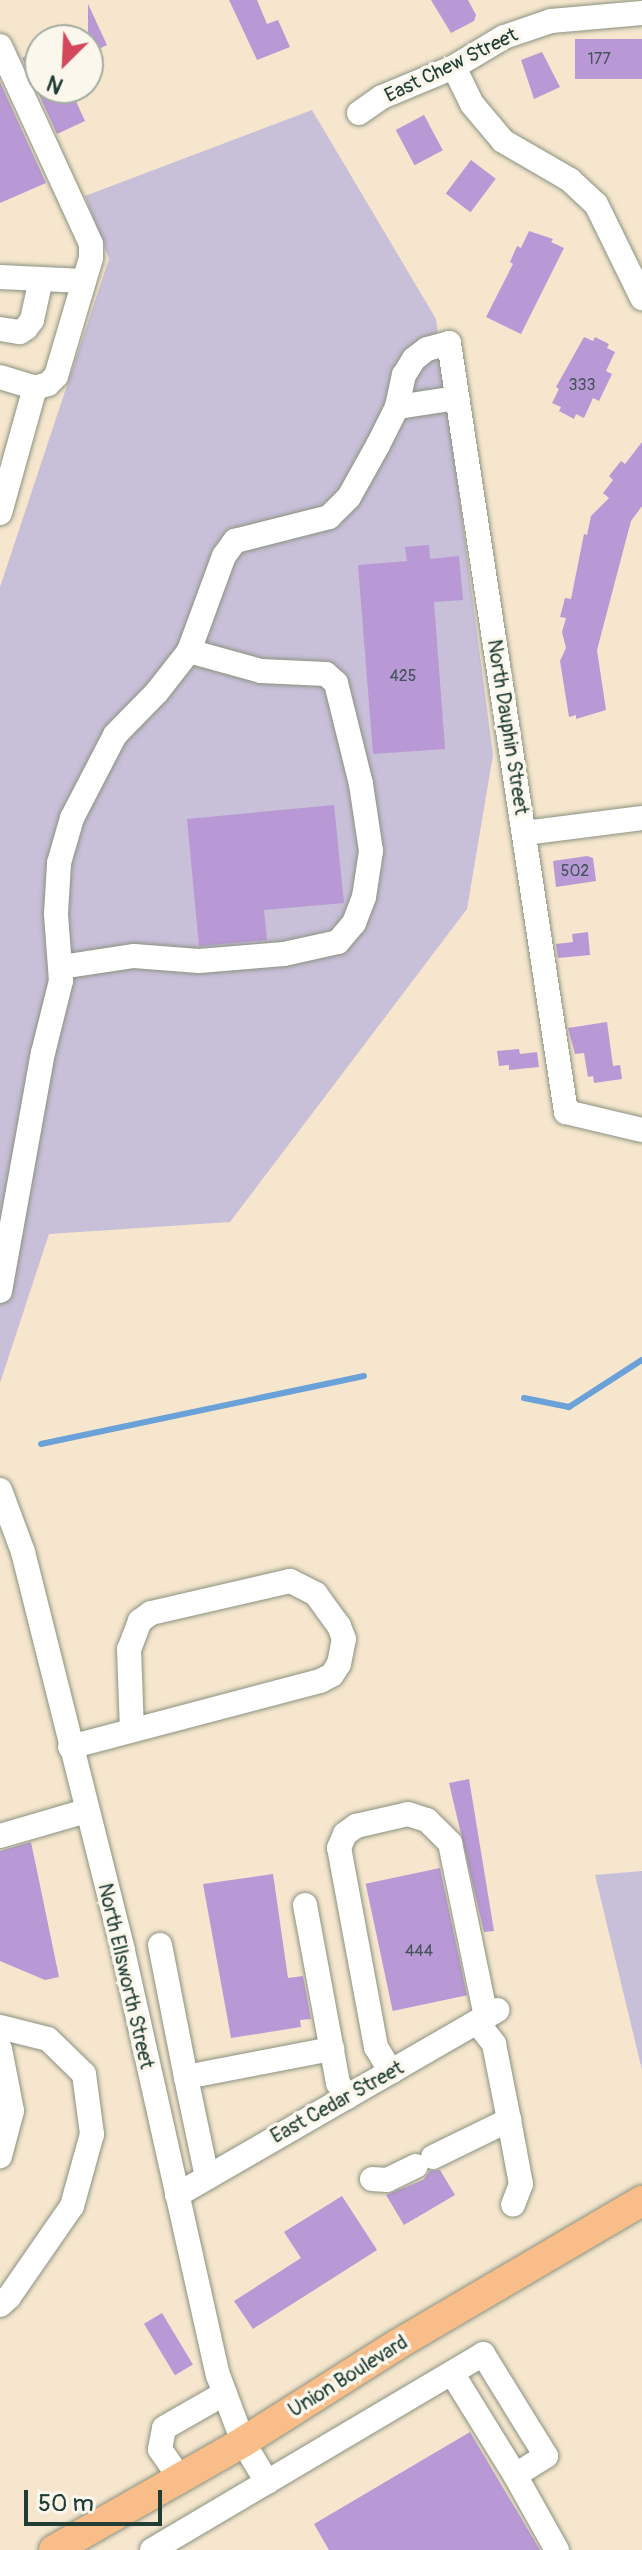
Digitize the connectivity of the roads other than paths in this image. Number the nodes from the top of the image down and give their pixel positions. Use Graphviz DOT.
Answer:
graph roads {
  1 [pos="583,9"];
  2 [pos="642,13"];
  3 [pos="1,51"];
  4 [pos="454,67"];
  5 [pos="359,113"];
  6 [pos="0,277"];
  7 [pos="41,279"];
  8 [pos="84,281"];
  9 [pos="642,298"];
  10 [pos="0,329"];
  11 [pos="0,377"];
  12 [pos="35,388"];
  13 [pos="457,398"];
  14 [pos="397,407"];
  15 [pos="0,513"];
  16 [pos="189,651"];
  17 [pos="642,818"];
  18 [pos="525,833"];
  19 [pos="61,967"];
  20 [pos="642,1130"];
  21 [pos="0,1291"];
  22 [pos="4,1500"];
  23 [pos="132,1730"];
  24 [pos="70,1747"];
  25 [pos="86,1811"];
  26 [pos="0,1836"];
  27 [pos="305,1905"];
  28 [pos="160,1945"];
  29 [pos="487,2016"];
  30 [pos="0,2027"];
  31 [pos="0,2049"];
  32 [pos="332,2049"];
  33 [pos="391,2072"];
  34 [pos="186,2077"];
  35 [pos="347,2097"];
  36 [pos="509,2120"];
  37 [pos="0,2156"];
  38 [pos="207,2177"];
  39 [pos="372,2179"];
  40 [pos="177,2195"];
  41 [pos="642,2201"];
  42 [pos="513,2205"];
  43 [pos="0,2305"];
  44 [pos="452,2373"];
  45 [pos="225,2393"];
  46 [pos="243,2442"];
  47 [pos="515,2475"];
  48 [pos="180,2478"];
  49 [pos="267,2482"];
  50 [pos="54,2550"];
  51 [pos="152,2550"];
  52 [pos="557,2550"];
  1 -- 2 [label="street, East Chew Street"];
  1 -- 4 [label="street, East Chew Street"];
  3 -- 8 [label="street"];
  4 -- 5 [label="street, East Chew Street"];
  4 -- 9 [label="street"];
  6 -- 7 [label="street"];
  7 -- 8 [label="street"];
  7 -- 10 [label="street"];
  8 -- 12 [label="street"];
  11 -- 12 [label="street"];
  12 -- 15 [label="street"];
  13 -- 14 [label="street"];
  13 -- 14 [label="street, North Dauphin Street"];
  13 -- 18 [label="street, North Dauphin Street"];
  14 -- 16 [label="street"];
  16 -- 19 [label="street"];
  16 -- 19 [label="street"];
  17 -- 18 [label="street"];
  18 -- 20 [label="street, North Dauphin Street"];
  19 -- 21 [label="street"];
  22 -- 24 [label="street, North Ellsworth Street"];
  23 -- 23 [label="street"];
  23 -- 24 [label="street"];
  24 -- 25 [label="street, North Ellsworth Street"];
  25 -- 26 [label="street"];
  25 -- 40 [label="street, North Ellsworth Street"];
  27 -- 32 [label="street"];
  28 -- 34 [label="street"];
  29 -- 33 [label="street, East Cedar Street"];
  29 -- 33 [label="street"];
  29 -- 36 [label="street"];
  30 -- 43 [label="street"];
  31 -- 37 [label="street"];
  32 -- 34 [label="street"];
  32 -- 35 [label="street"];
  33 -- 35 [label="street, East Cedar Street"];
  34 -- 38 [label="street"];
  35 -- 38 [label="street, East Cedar Street"];
  36 -- 39 [label="street"];
  36 -- 42 [label="street"];
  38 -- 40 [label="street, East Cedar Street"];
  40 -- 45 [label="street, North Ellsworth Street"];
  41 -- 46 [label="main road, Union Boulevard"];
  44 -- 47 [label="street"];
  44 -- 47 [label="street"];
  44 -- 49 [label="street"];
  45 -- 46 [label="street, North Ellsworth Street"];
  45 -- 48 [label="street"];
  46 -- 48 [label="main road, Union Boulevard"];
  46 -- 49 [label="street, North Ellsworth Street"];
  47 -- 52 [label="street"];
  48 -- 50 [label="main road, Union Boulevard"];
  49 -- 51 [label="street"];
}
